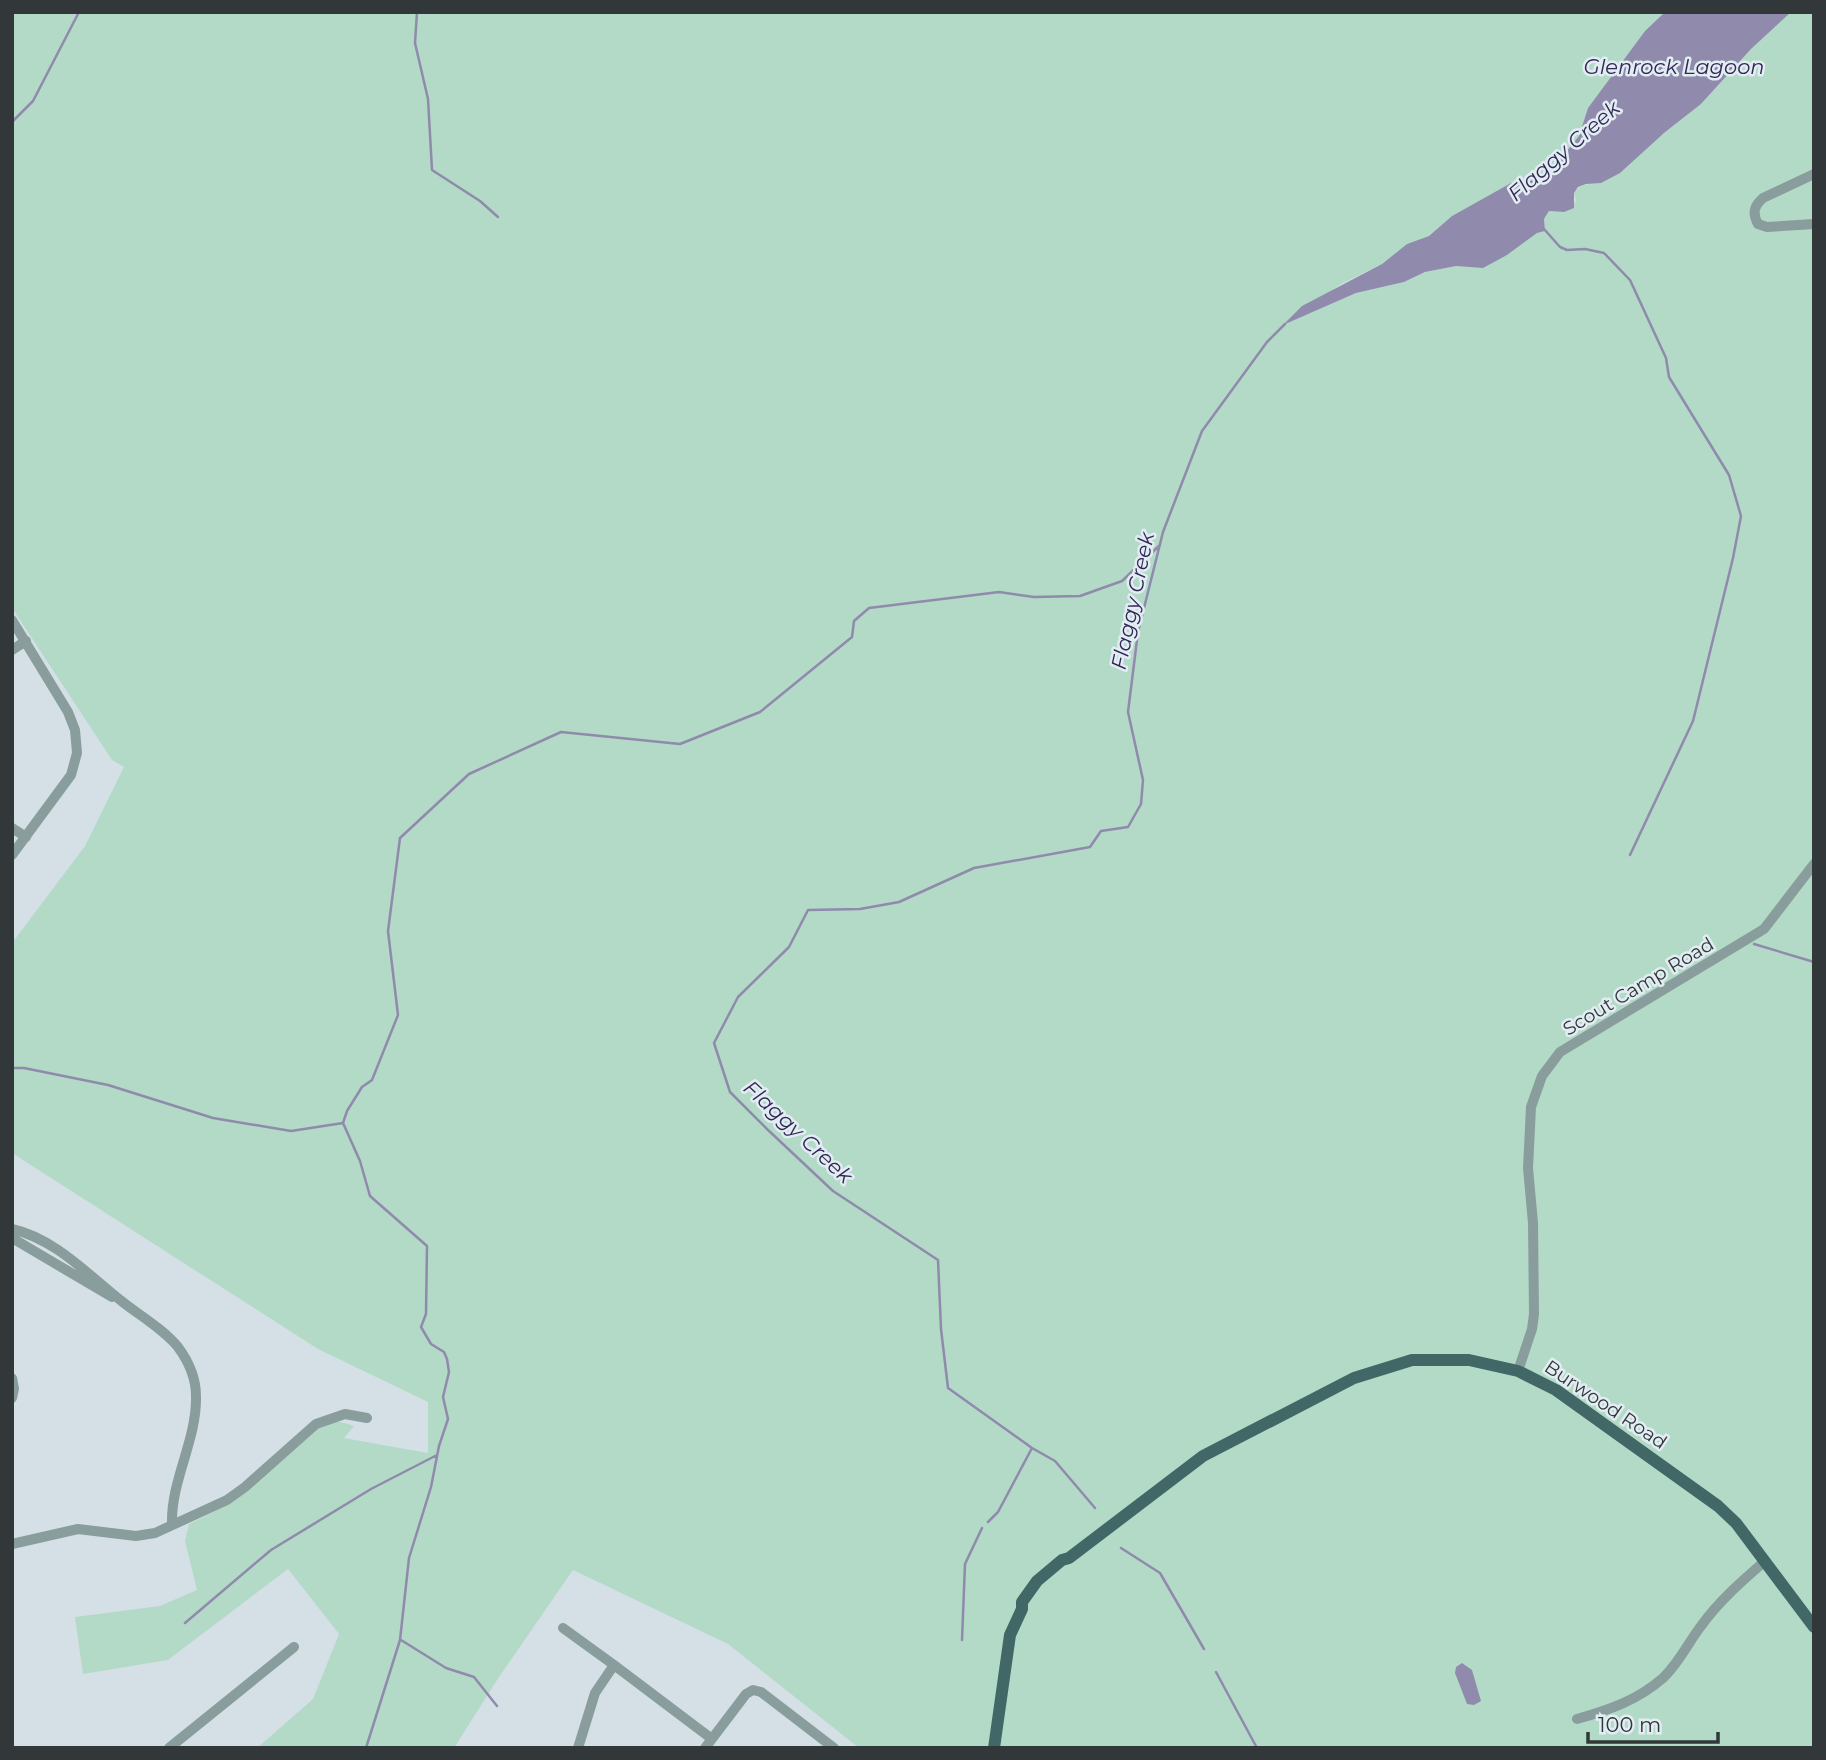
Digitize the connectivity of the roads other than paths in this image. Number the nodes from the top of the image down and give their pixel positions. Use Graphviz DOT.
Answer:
graph roads {
  1 [pos="1814,174"];
  2 [pos="1814,224"];
  3 [pos="12,620"];
  4 [pos="26,641"];
  5 [pos="12,650"];
  6 [pos="12,828"];
  7 [pos="26,837"];
  8 [pos="12,855"];
  9 [pos="1814,864"];
  10 [pos="12,1229"];
  11 [pos="12,1238"];
  12 [pos="121,1301"];
  13 [pos="1518,1371"];
  14 [pos="12,1378"];
  15 [pos="12,1398"];
  16 [pos="367,1418"];
  17 [pos="172,1523"];
  18 [pos="12,1544"];
  19 [pos="1765,1561"];
  20 [pos="1814,1627"];
  21 [pos="563,1628"];
  22 [pos="294,1647"];
  23 [pos="614,1665"];
  24 [pos="1577,1720"];
  25 [pos="708,1743"];
  26 [pos="169,1748"];
  27 [pos="578,1748"];
  28 [pos="834,1748"];
  29 [pos="994,1748"];
  1 -- 2 [label="street"];
  3 -- 4 [label="street"];
  4 -- 5 [label="street"];
  4 -- 7 [label="street"];
  6 -- 7 [label="street"];
  7 -- 8 [label="street"];
  9 -- 13 [label="street, Scout Camp Road"];
  10 -- 12 [label="street"];
  11 -- 12 [label="street"];
  12 -- 17 [label="street"];
  13 -- 19 [label="main road, Burwood Road"];
  13 -- 29 [label="main road, Burwood Road"];
  14 -- 15 [label="street"];
  16 -- 17 [label="street"];
  17 -- 18 [label="street"];
  19 -- 20 [label="main road, Burwood Road"];
  19 -- 24 [label="street"];
  21 -- 23 [label="street"];
  22 -- 26 [label="street"];
  23 -- 25 [label="street"];
  23 -- 27 [label="street"];
  25 -- 28 [label="street"];
}
